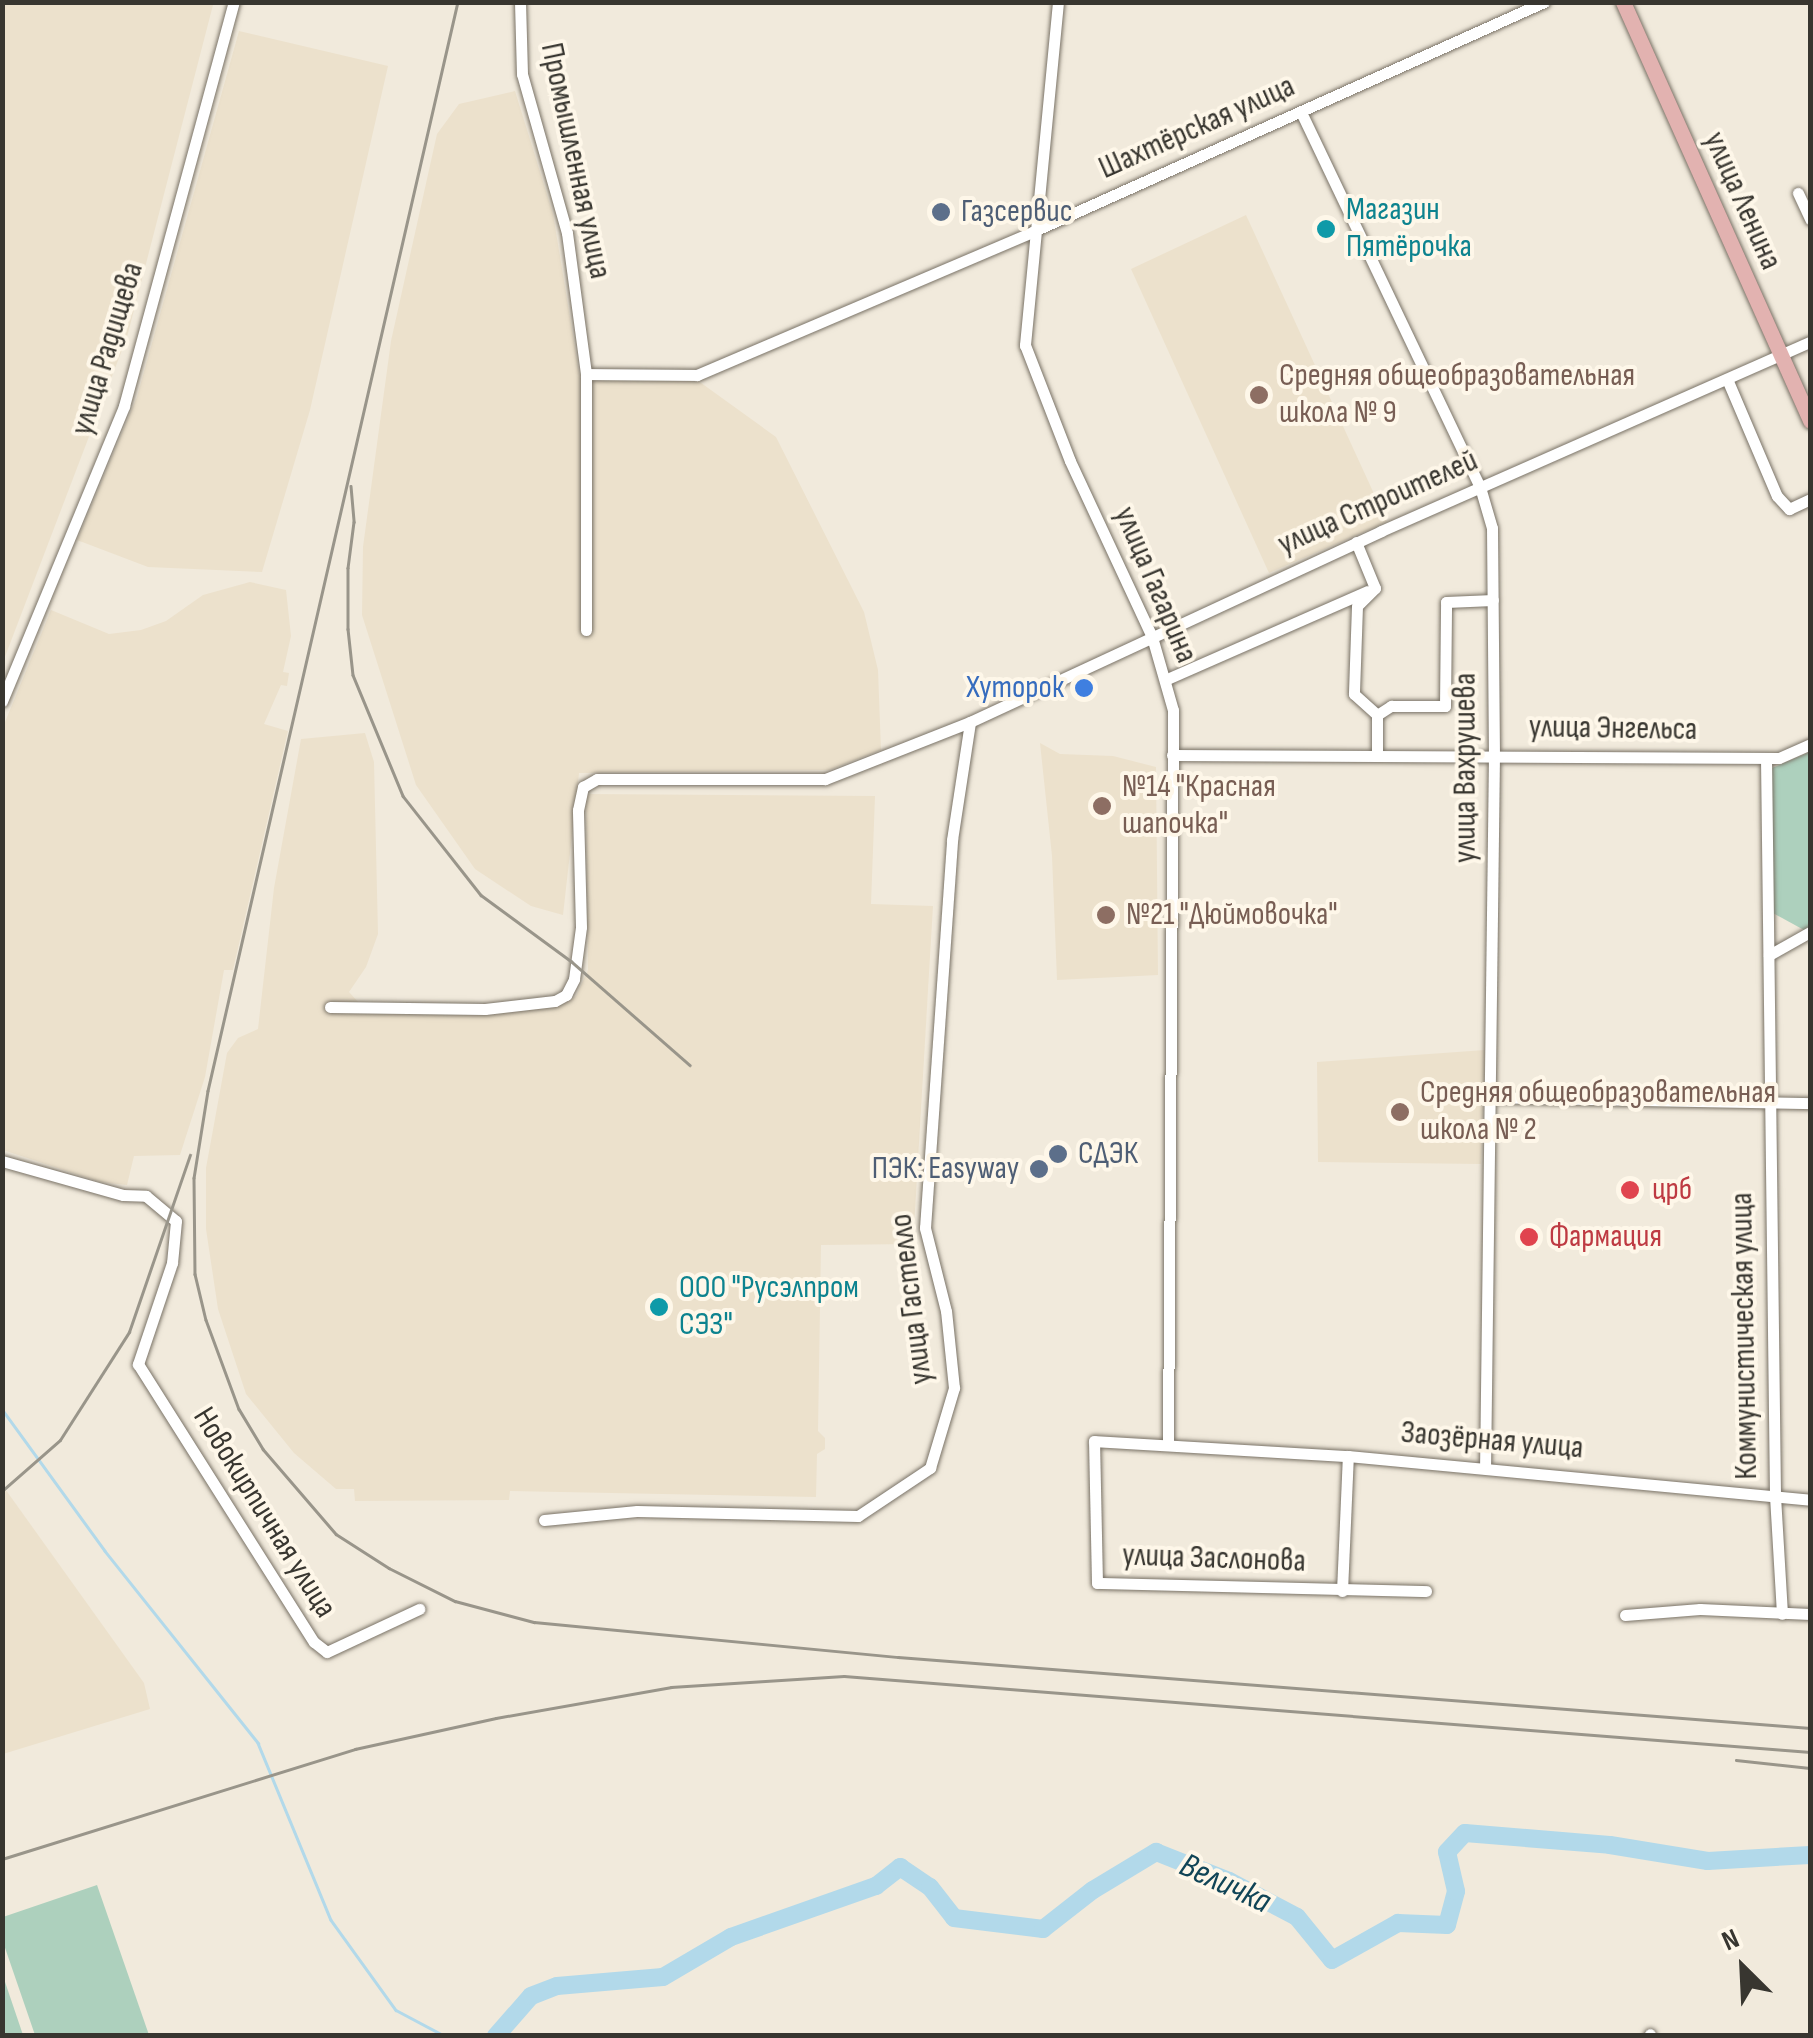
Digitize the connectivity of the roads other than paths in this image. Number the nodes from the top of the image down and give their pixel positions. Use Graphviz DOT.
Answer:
graph roads {
  1 [pos="234,2"];
  2 [pos="520,2"];
  3 [pos="1058,2"];
  4 [pos="1544,2"];
  5 [pos="1624,2"];
  6 [pos="1301,112"];
  7 [pos="1798,193"];
  8 [pos="1810,219"];
  9 [pos="1034,231"];
  10 [pos="1810,342"];
  11 [pos="1781,355"];
  12 [pos="586,374"];
  13 [pos="1727,379"];
  14 [pos="1810,422"];
  15 [pos="1480,487"];
  16 [pos="1810,500"];
  17 [pos="1356,542"];
  18 [pos="1376,588"];
  19 [pos="1494,600"];
  20 [pos="586,630"];
  21 [pos="1152,637"];
  22 [pos="1168,679"];
  23 [pos="2,701"];
  24 [pos="1377,716"];
  25 [pos="970,722"];
  26 [pos="1810,744"];
  27 [pos="1376,754"];
  28 [pos="1172,755"];
  29 [pos="1494,755"];
  30 [pos="1766,758"];
  31 [pos="1810,932"];
  32 [pos="1769,955"];
  33 [pos="330,1007"];
  34 [pos="1490,1097"];
  35 [pos="1769,1103"];
  36 [pos="1810,1103"];
  37 [pos="2,1162"];
  38 [pos="1168,1443"];
  39 [pos="1348,1456"];
  40 [pos="1485,1467"];
  41 [pos="1775,1496"];
  42 [pos="1810,1500"];
  43 [pos="544,1520"];
  44 [pos="1342,1592"];
  45 [pos="1426,1592"];
  46 [pos="418,1609"];
  47 [pos="1782,1614"];
  48 [pos="1810,1614"];
  49 [pos="1624,1615"];
  1 -- 23 [label="street, улица Радищева"];
  2 -- 12 [label="street, Промышленная улица"];
  3 -- 9 [label="street, улица Гагарина"];
  4 -- 6 [label="street, Шахтёрская улица"];
  5 -- 11 [label="main road, улица Ленина"];
  6 -- 9 [label="street, Шахтёрская улица"];
  6 -- 15 [label="street, улица Вахрушева"];
  7 -- 8 [label="street"];
  9 -- 12 [label="street, Шахтёрская улица"];
  9 -- 21 [label="street, улица Гагарина"];
  10 -- 11 [label="street, улица Строителей"];
  11 -- 13 [label="street, улица Строителей"];
  11 -- 14 [label="main road, улица Ленина"];
  12 -- 20 [label="street, Промышленная улица"];
  13 -- 15 [label="street, улица Строителей"];
  13 -- 16 [label="street"];
  15 -- 17 [label="street, улица Строителей"];
  15 -- 19 [label="street, улица Вахрушева"];
  17 -- 18 [label="street"];
  17 -- 21 [label="street, улица Строителей"];
  18 -- 22 [label="street"];
  18 -- 24 [label="street"];
  19 -- 24 [label="street"];
  19 -- 29 [label="street, улица Вахрушева"];
  21 -- 22 [label="street, улица Гагарина"];
  21 -- 25 [label="street, улица Строителей"];
  22 -- 28 [label="street, улица Гагарина"];
  24 -- 27 [label="street"];
  25 -- 33 [label="street, улица Строителей"];
  25 -- 43 [label="street, улица Гастелло"];
  26 -- 30 [label="street, улица Энгельса"];
  27 -- 28 [label="street, улица Энгельса"];
  27 -- 29 [label="street, улица Энгельса"];
  28 -- 38 [label="street, улица Гагарина"];
  29 -- 30 [label="street, улица Энгельса"];
  29 -- 34 [label="street, улица Вахрушева"];
  30 -- 32 [label="street, Коммунистическая улица"];
  31 -- 32 [label="street"];
  32 -- 35 [label="street, Коммунистическая улица"];
  34 -- 35 [label="street"];
  34 -- 40 [label="street, улица Вахрушева"];
  35 -- 36 [label="street"];
  35 -- 41 [label="street, Коммунистическая улица"];
  37 -- 46 [label="street, Новокирпичная улица"];
  38 -- 39 [label="street, Заозёрная улица"];
  38 -- 44 [label="street, улица Заслонова"];
  39 -- 40 [label="street, Заозёрная улица"];
  39 -- 44 [label="street"];
  40 -- 41 [label="street, Заозёрная улица"];
  41 -- 42 [label="street, Заозёрная улица"];
  41 -- 47 [label="street, Коммунистическая улица"];
  44 -- 45 [label="street, улица Заслонова"];
  47 -- 48 [label="street"];
  47 -- 49 [label="street"];
}
